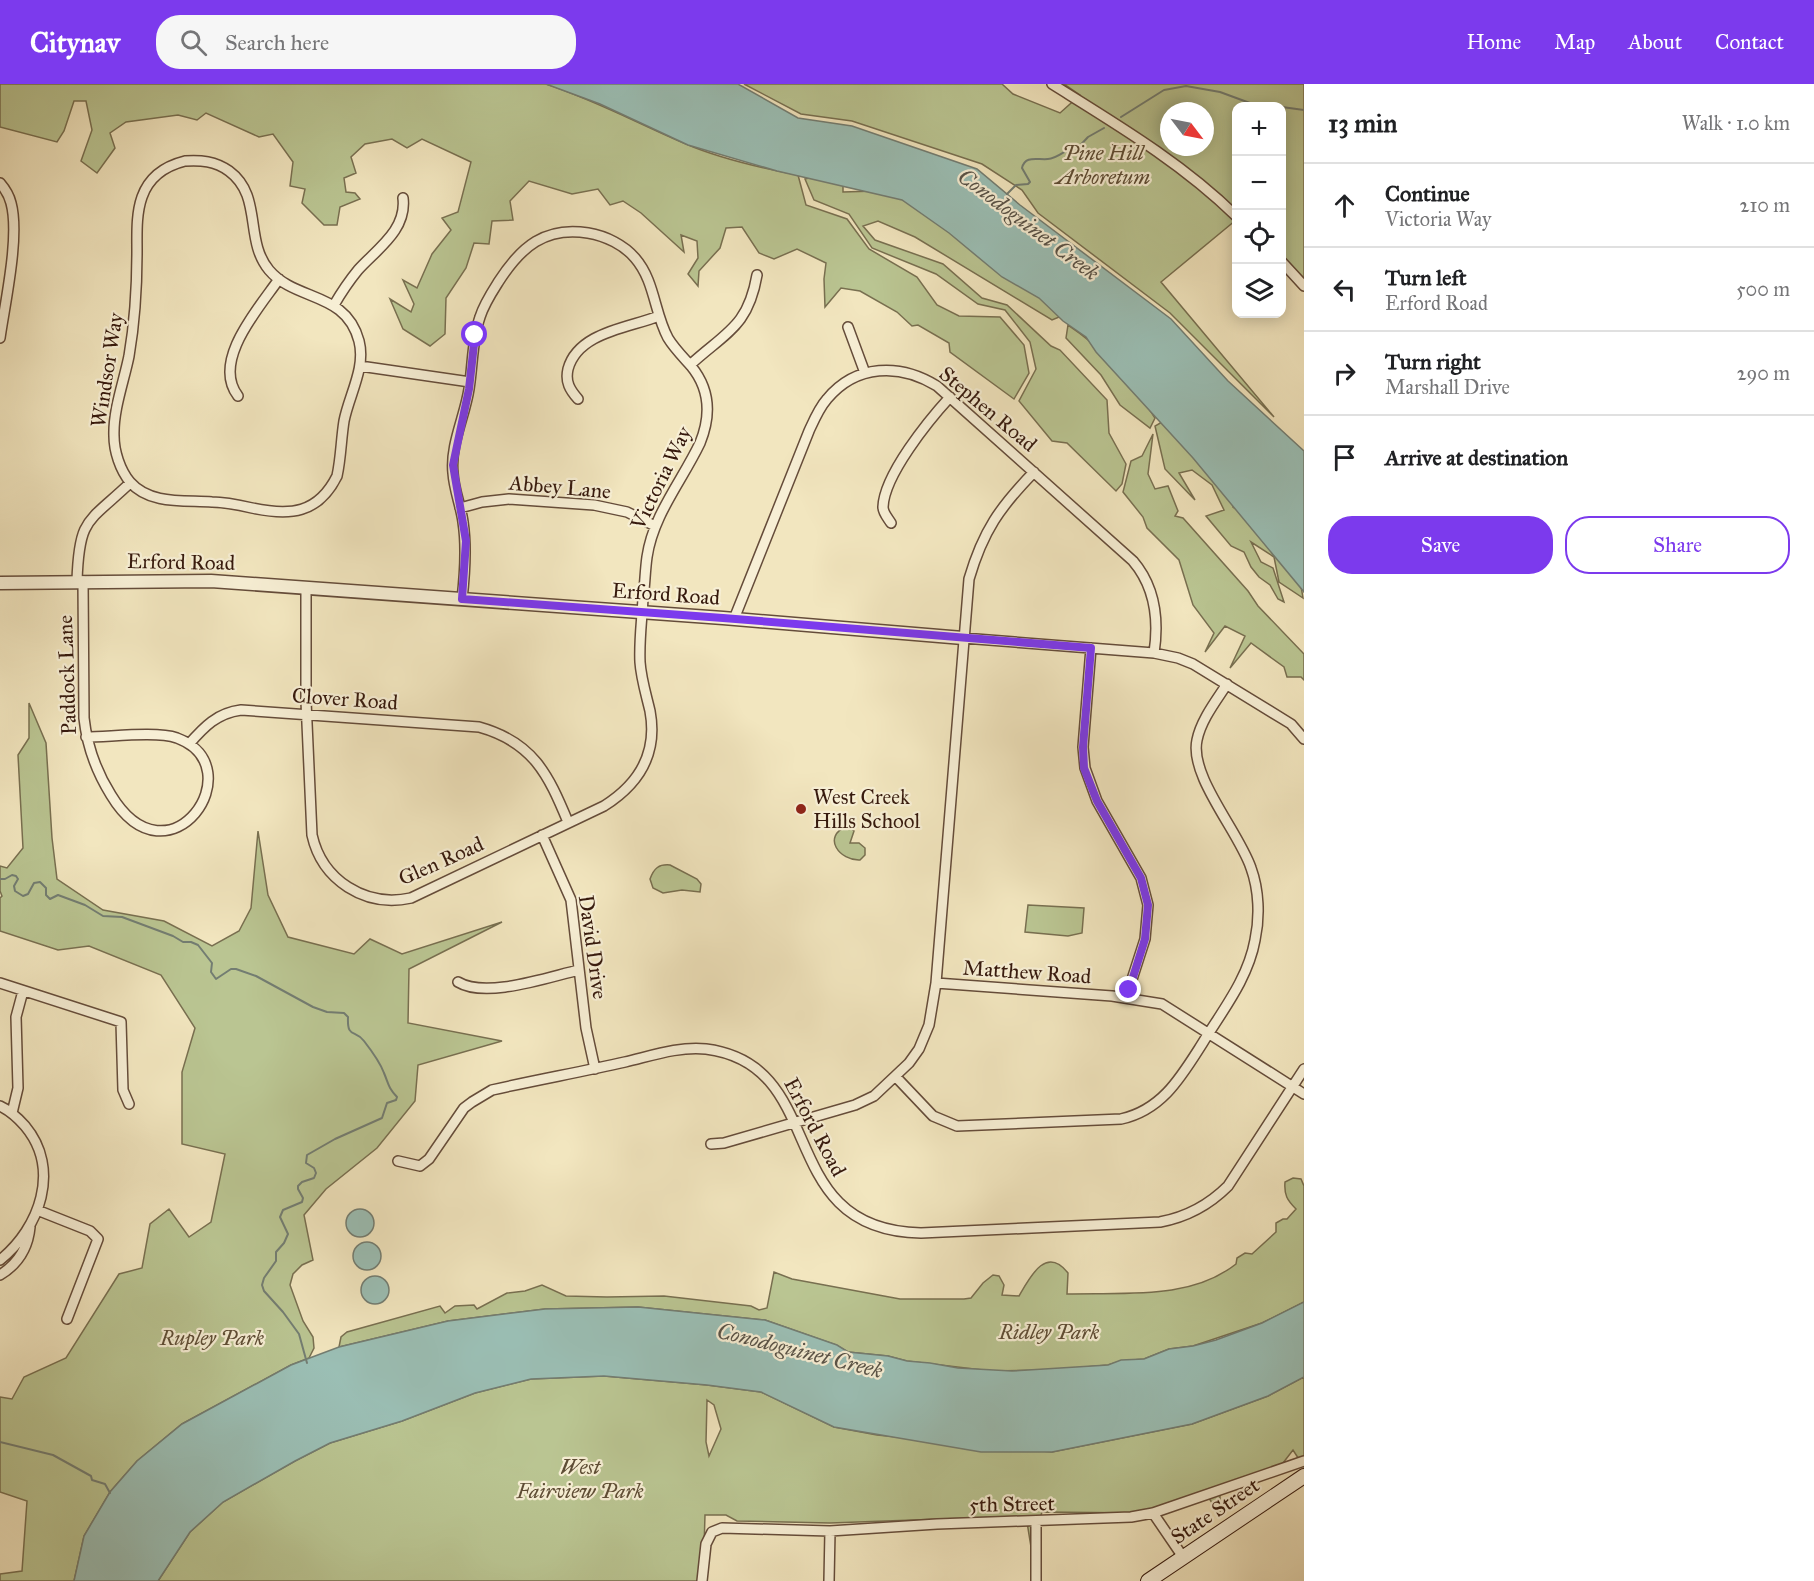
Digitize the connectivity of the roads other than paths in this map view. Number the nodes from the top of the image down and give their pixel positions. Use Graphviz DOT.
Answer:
graph roads {
  1 [pos="1052,84"];
  2 [pos="0,183"];
  3 [pos="403,198"];
  4 [pos="1232,212"];
  5 [pos="1283,264"];
  6 [pos="757,276"];
  7 [pos="279,279"];
  8 [pos="1304,286"];
  9 [pos="334,305"];
  10 [pos="659,316"];
  11 [pos="848,327"];
  12 [pos="0,338"];
  13 [pos="690,365"];
  14 [pos="360,366"];
  15 [pos="865,372"];
  16 [pos="470,382"];
  17 [pos="238,396"];
  18 [pos="950,397"];
  19 [pos="578,399"];
  20 [pos="1034,472"];
  21 [pos="130,483"];
  22 [pos="460,508"];
  23 [pos="891,524"];
  24 [pos="655,526"];
  25 [pos="80,581"];
  26 [pos="0,583"];
  27 [pos="306,588"];
  28 [pos="462,599"];
  29 [pos="641,612"];
  30 [pos="734,619"];
  31 [pos="963,638"];
  32 [pos="1091,648"];
  33 [pos="1154,653"];
  34 [pos="1227,684"];
  35 [pos="307,714"];
  36 [pos="86,737"];
  37 [pos="1304,739"];
  38 [pos="189,744"];
  39 [pos="568,822"];
  40 [pos="542,835"];
  41 [pos="579,970"];
  42 [pos="458,982"];
  43 [pos="0,983"];
  44 [pos="936,983"];
  45 [pos="23,991"];
  46 [pos="1126,998"];
  47 [pos="1209,1033"];
  48 [pos="595,1068"];
  49 [pos="1304,1069"];
  50 [pos="896,1077"];
  51 [pos="1293,1087"];
  52 [pos="1304,1094"];
  53 [pos="129,1104"];
  54 [pos="0,1107"];
  55 [pos="12,1113"];
  56 [pos="795,1122"];
  57 [pos="711,1144"];
  58 [pos="398,1161"];
  59 [pos="36,1210"];
  60 [pos="30,1225"];
  61 [pos="0,1260"];
  62 [pos="0,1275"];
  63 [pos="67,1319"];
  64 [pos="1304,1461"];
  65 [pos="1304,1476"];
  66 [pos="1153,1513"];
  67 [pos="1036,1521"];
  68 [pos="830,1531"];
  69 [pos="1184,1557"];
  70 [pos="702,1581"];
  71 [pos="829,1581"];
  72 [pos="1036,1581"];
  73 [pos="1148,1581"];
  1 -- 4 [label="street"];
  2 -- 12 [label="street"];
  3 -- 9 [label="street"];
  5 -- 8 [label="street"];
  6 -- 13 [label="street"];
  7 -- 9 [label="street, Windsor Way"];
  7 -- 17 [label="street"];
  7 -- 21 [label="street, Windsor Way"];
  9 -- 14 [label="street, Windsor Way"];
  10 -- 13 [label="street, Victoria Way"];
  10 -- 16 [label="street, Victoria Way"];
  10 -- 19 [label="street"];
  11 -- 15 [label="street"];
  13 -- 24 [label="street, Victoria Way"];
  14 -- 16 [label="street"];
  14 -- 21 [label="street, Windsor Way"];
  15 -- 18 [label="street, Stephen Road"];
  15 -- 30 [label="street"];
  16 -- 22 [label="street, Victoria Way"];
  18 -- 20 [label="street, Stephen Road"];
  18 -- 23 [label="street"];
  20 -- 31 [label="street"];
  20 -- 33 [label="street, Stephen Road"];
  21 -- 25 [label="street, Paddock Lane"];
  22 -- 24 [label="street, Abbey Lane"];
  22 -- 28 [label="street, Victoria Way"];
  24 -- 29 [label="street, Victoria Way"];
  25 -- 26 [label="street, Erford Road"];
  25 -- 27 [label="street, Erford Road"];
  25 -- 36 [label="street, Paddock Lane"];
  27 -- 28 [label="street, Erford Road"];
  27 -- 35 [label="street, Glen Road"];
  28 -- 29 [label="street, Erford Road"];
  29 -- 30 [label="street, Erford Road"];
  29 -- 39 [label="street, Glen Road"];
  30 -- 31 [label="street, Erford Road"];
  31 -- 32 [label="street, Erford Road"];
  31 -- 44 [label="street"];
  32 -- 33 [label="street, Erford Road"];
  32 -- 46 [label="street"];
  33 -- 34 [label="street, Erford Road"];
  34 -- 37 [label="street, Erford Road"];
  34 -- 47 [label="street"];
  35 -- 38 [label="street, Clover Road"];
  35 -- 39 [label="street, Clover Road"];
  35 -- 40 [label="street, Glen Road"];
  36 -- 38 [label="street"];
  36 -- 38 [label="street, Paddock Lane"];
  39 -- 40 [label="street, Glen Road"];
  40 -- 41 [label="street, David Drive"];
  41 -- 42 [label="street"];
  41 -- 48 [label="street, David Drive"];
  43 -- 45 [label="street"];
  44 -- 46 [label="street, Matthew Road"];
  44 -- 50 [label="street"];
  45 -- 53 [label="street"];
  45 -- 55 [label="street"];
  46 -- 47 [label="street, Matthew Road"];
  47 -- 50 [label="street"];
  47 -- 51 [label="street, Matthew Road"];
  48 -- 56 [label="street, Erford Road"];
  48 -- 58 [label="street, Erford Road"];
  49 -- 51 [label="street, Erford Road"];
  50 -- 56 [label="street"];
  51 -- 52 [label="street, Matthew Road"];
  51 -- 56 [label="street, Erford Road"];
  54 -- 55 [label="street"];
  55 -- 59 [label="street"];
  56 -- 57 [label="street"];
  59 -- 60 [label="street"];
  59 -- 63 [label="street"];
  60 -- 61 [label="street"];
  60 -- 62 [label="street"];
  64 -- 66 [label="street, 5th Street"];
  65 -- 69 [label="main road, State Street"];
  66 -- 67 [label="street, 5th Street"];
  66 -- 69 [label="street"];
  67 -- 68 [label="street, 5th Street"];
  67 -- 72 [label="street"];
  68 -- 70 [label="street, 5th Street"];
  68 -- 71 [label="street"];
  69 -- 73 [label="main road, State Street"];
}
